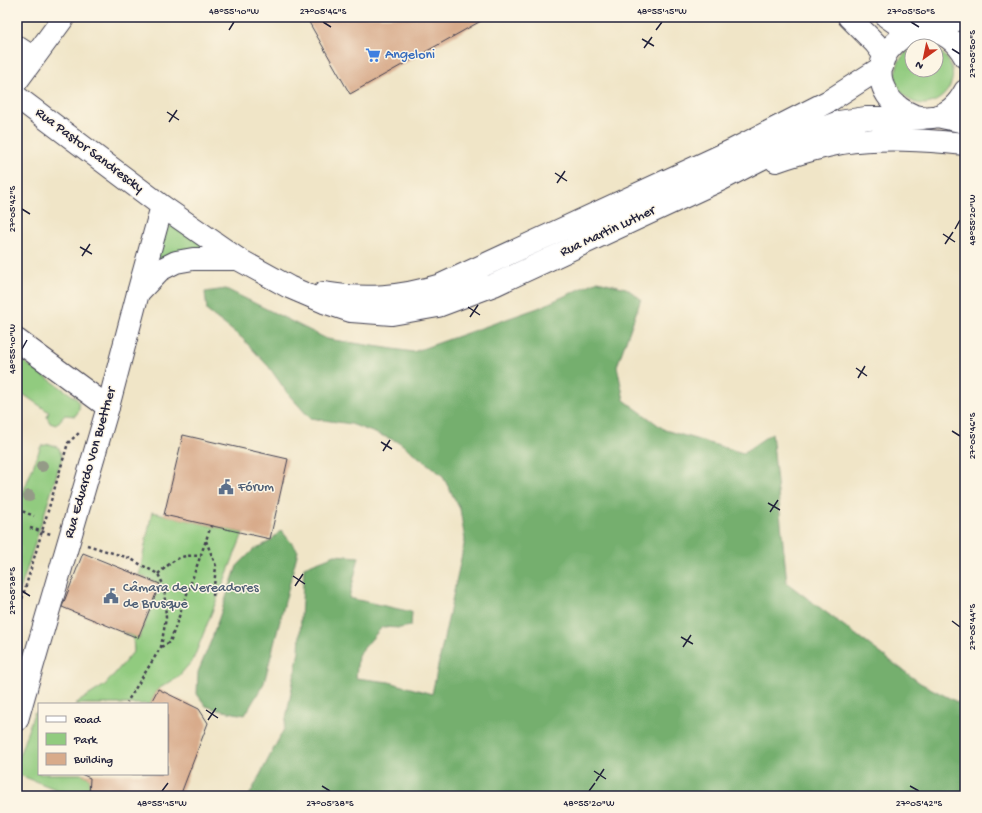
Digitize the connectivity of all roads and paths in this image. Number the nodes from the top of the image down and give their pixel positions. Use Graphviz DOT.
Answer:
graph roads {
  1 [pos="64,17"];
  2 [pos="849,17"];
  3 [pos="887,17"];
  4 [pos="959,17"];
  5 [pos="938,32"];
  6 [pos="910,33"];
  7 [pos="25,53"];
  8 [pos="965,57"];
  9 [pos="884,62"];
  10 [pos="17,81"];
  11 [pos="965,91"];
  12 [pos="17,97"];
  13 [pos="930,117"];
  14 [pos="965,122"];
  15 [pos="965,144"];
  16 [pos="722,179"];
  17 [pos="162,206"];
  18 [pos="238,259"];
  19 [pos="289,287"];
  20 [pos="138,293"];
  21 [pos="17,340"];
  22 [pos="108,407"];
  23 [pos="85,427"];
  24 [pos="17,508"];
  25 [pos="34,516"];
  26 [pos="211,526"];
  27 [pos="30,528"];
  28 [pos="42,532"];
  29 [pos="69,540"];
  30 [pos="206,540"];
  31 [pos="201,556"];
  32 [pos="158,574"];
  33 [pos="213,596"];
  34 [pos="17,616"];
  35 [pos="161,647"];
  36 [pos="22,692"];
  37 [pos="127,702"];
  38 [pos="17,720"];
  1 -- 7 [label="main road"];
  2 -- 9 [label="main road"];
  3 -- 6 [label="main road"];
  4 -- 5 [label="main road"];
  5 -- 6 [label="main road"];
  5 -- 8 [label="main road"];
  6 -- 9 [label="main road, Rua Martin Luther"];
  7 -- 10 [label="main road"];
  9 -- 13 [label="main road"];
  9 -- 19 [label="main road, Rua Martin Luther"];
  11 -- 13 [label="main road"];
  12 -- 17 [label="main road, Rua Pastor Sandrescky"];
  13 -- 14 [label="main road"];
  13 -- 16 [label="main road, Rua Martin Luther"];
  15 -- 16 [label="main road"];
  16 -- 19 [label="main road, Rua Martin Luther"];
  17 -- 18 [label="main road, Rua Martin Luther"];
  17 -- 20 [label="main road, Rua Eduardo Von Buettner"];
  18 -- 19 [label="main road, Rua Martin Luther"];
  18 -- 20 [label="main road, Rua Martin Luther"];
  20 -- 22 [label="main road, Rua Eduardo Von Buettner"];
  21 -- 22 [label="main road"];
  22 -- 29 [label="main road, Rua Eduardo Von Buettner"];
  23 -- 28 [label="path"];
  24 -- 25 [label="path"];
  26 -- 30 [label="path"];
  27 -- 28 [label="path"];
  28 -- 29 [label="path"];
  28 -- 34 [label="path"];
  29 -- 32 [label="path"];
  29 -- 36 [label="main road, Rua Eduardo Von Buettner"];
  30 -- 31 [label="path"];
  30 -- 33 [label="path"];
  31 -- 32 [label="path"];
  31 -- 35 [label="path"];
  32 -- 35 [label="path"];
  35 -- 37 [label="path"];
  36 -- 38 [label="main road, Rua Eduardo Von Buettner"];
}
